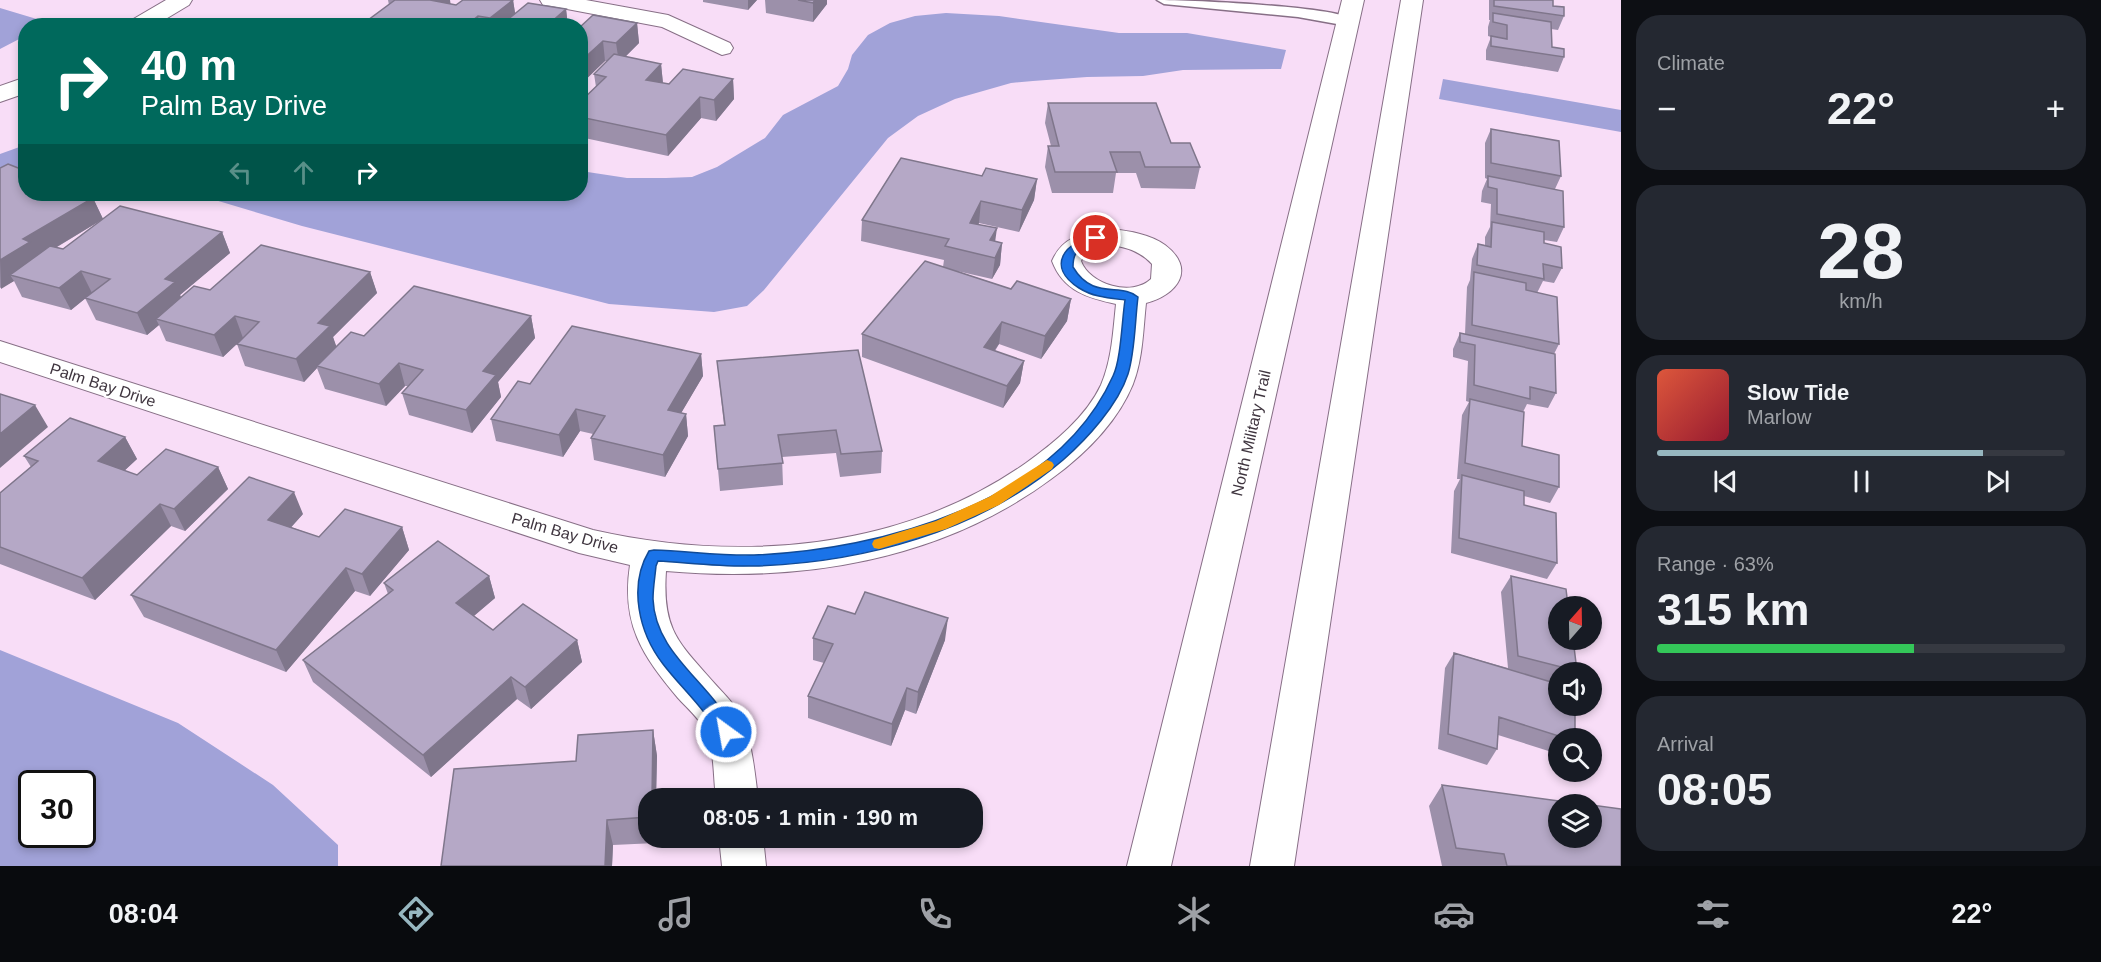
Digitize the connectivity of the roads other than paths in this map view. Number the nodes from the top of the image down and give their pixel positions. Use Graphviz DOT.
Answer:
graph roads {
  1 [pos="181,0"];
  2 [pos="551,0"];
  3 [pos="1164,0"];
  4 [pos="1412,0"];
  5 [pos="1350,11"];
  6 [pos="151,18"];
  7 [pos="722,48"];
  8 [pos="18,87"];
  9 [pos="0,95"];
  10 [pos="1132,297"];
  11 [pos="0,351"];
  12 [pos="654,555"];
  13 [pos="736,788"];
  14 [pos="742,848"];
  15 [pos="744,866"];
  16 [pos="1149,866"];
  17 [pos="1272,866"];
  1 -- 6 [label="main road"];
  2 -- 7 [label="main road"];
  3 -- 5 [label="lane"];
  4 -- 17 [label="main road"];
  5 -- 16 [label="main road, North Military Trail"];
  8 -- 9 [label="main road"];
  10 -- 12 [label="main road, Palm Bay Drive"];
  11 -- 12 [label="main road, Palm Bay Drive"];
  12 -- 13 [label="main road"];
  14 -- 15 [label="main road"];
}
